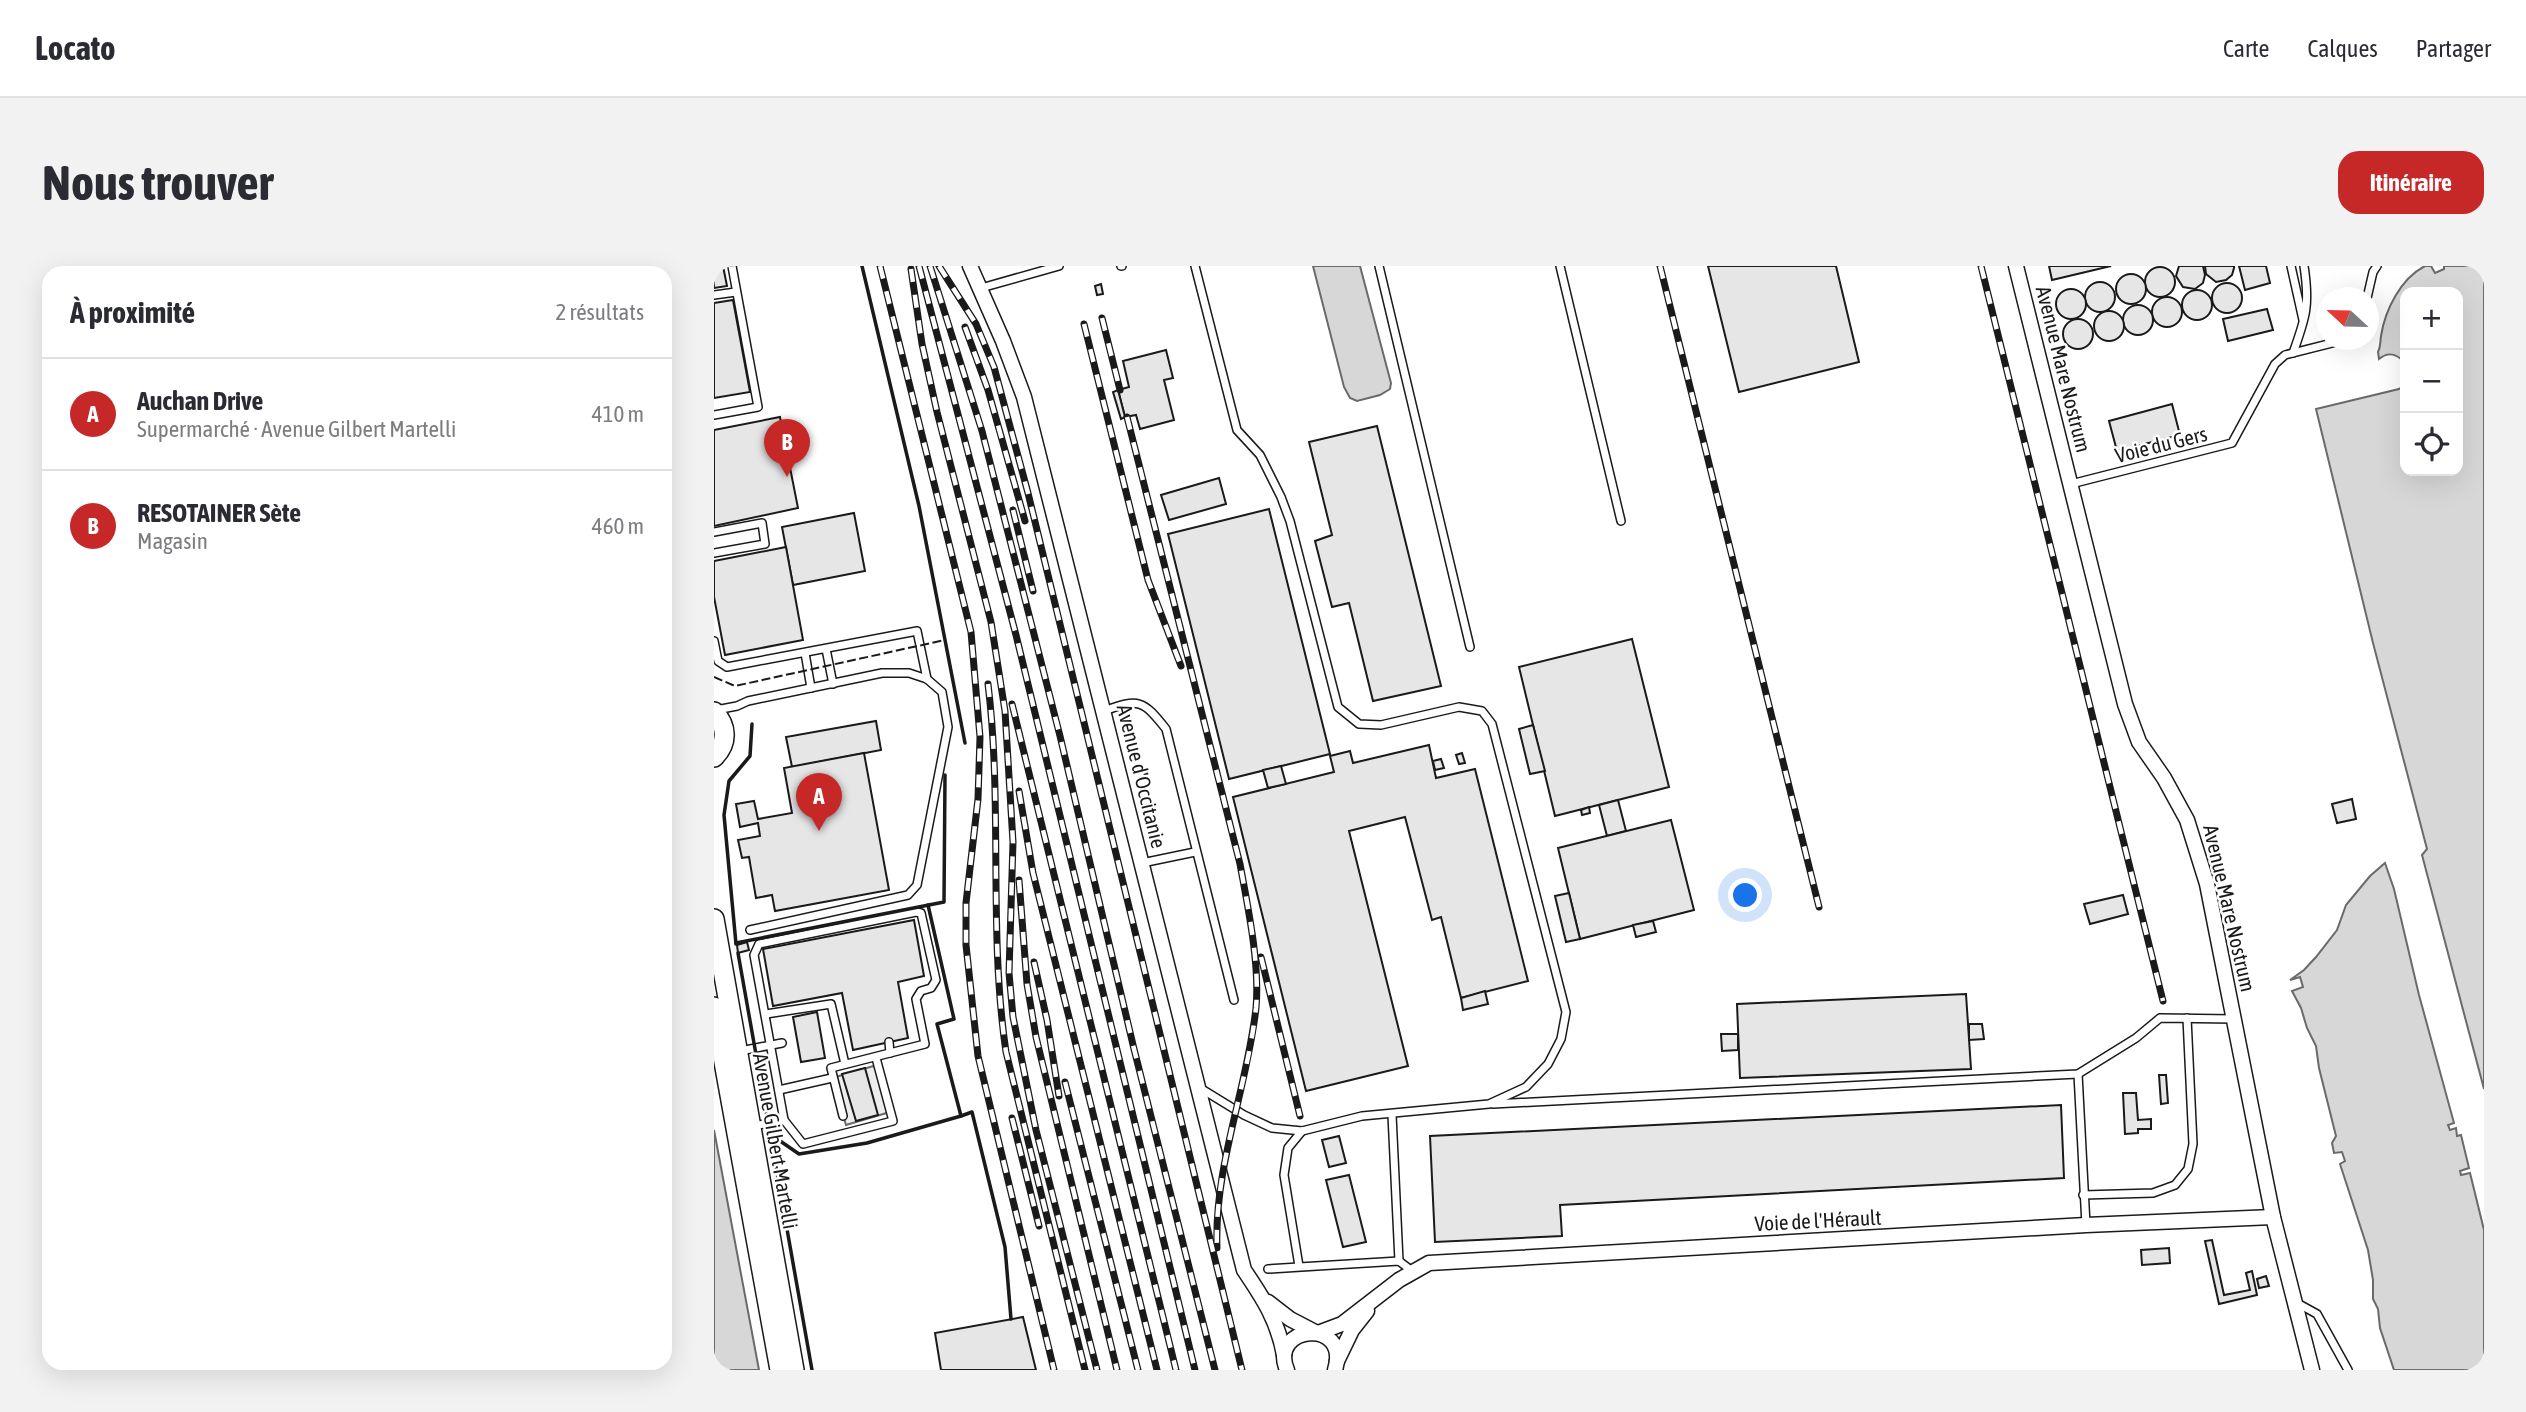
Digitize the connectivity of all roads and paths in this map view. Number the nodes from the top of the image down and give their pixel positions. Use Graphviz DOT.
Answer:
graph roads {
  1 [pos="732,266"];
  2 [pos="970,266"];
  3 [pos="1059,266"];
  4 [pos="1195,266"];
  5 [pos="1380,266"];
  6 [pos="1560,266"];
  7 [pos="2016,266"];
  8 [pos="2291,266"];
  9 [pos="2304,266"];
  10 [pos="2377,266"];
  11 [pos="2370,287"];
  12 [pos="981,288"];
  13 [pos="736,292"];
  14 [pos="714,296"];
  15 [pos="2304,323"];
  16 [pos="2316,347"];
  17 [pos="2293,353"];
  18 [pos="714,415"];
  19 [pos="2071,484"];
  20 [pos="1621,521"];
  21 [pos="714,532"];
  22 [pos="714,553"];
  23 [pos="714,641"];
  24 [pos="1470,647"];
  25 [pos="826,649"];
  26 [pos="805,653"];
  27 [pos="927,679"];
  28 [pos="833,684"];
  29 [pos="811,688"];
  30 [pos="737,706"];
  31 [pos="1104,711"];
  32 [pos="723,717"];
  33 [pos="714,757"];
  34 [pos="1195,852"];
  35 [pos="1142,863"];
  36 [pos="714,919"];
  37 [pos="750,930"];
  38 [pos="929,946"];
  39 [pos="920,948"];
  40 [pos="768,975"];
  41 [pos="758,977"];
  42 [pos="1234,1000"];
  43 [pos="714,1007"];
  44 [pos="766,1014"];
  45 [pos="2187,1018"];
  46 [pos="2234,1019"];
  47 [pos="889,1042"];
  48 [pos="782,1043"];
  49 [pos="771,1045"];
  50 [pos="736,1052"];
  51 [pos="890,1053"];
  52 [pos="876,1058"];
  53 [pos="845,1064"];
  54 [pos="2078,1074"];
  55 [pos="832,1078"];
  56 [pos="1198,1086"];
  57 [pos="779,1090"];
  58 [pos="1489,1104"];
  59 [pos="1392,1115"];
  60 [pos="843,1116"];
  61 [pos="784,1120"];
  62 [pos="750,1127"];
  63 [pos="1302,1131"];
  64 [pos="2083,1195"];
  65 [pos="2273,1217"];
  66 [pos="2086,1225"];
  67 [pos="1399,1261"];
  68 [pos="1299,1266"];
  69 [pos="1268,1269"];
  70 [pos="1413,1272"];
  71 [pos="1264,1298"];
  72 [pos="1376,1298"];
  73 [pos="2294,1302"];
  74 [pos="1316,1332"];
  75 [pos="1284,1355"];
  76 [pos="1336,1365"];
  77 [pos="780,1370"];
  78 [pos="794,1370"];
  79 [pos="1287,1370"];
  80 [pos="2312,1370"];
  81 [pos="2348,1370"];
  1 -- 13 [label="lane"];
  2 -- 12 [label="street, Avenue d'Occitanie"];
  3 -- 12 [label="lane"];
  4 -- 58 [label="lane"];
  5 -- 24 [label="lane"];
  6 -- 20 [label="lane"];
  7 -- 19 [label="street, Avenue Mare Nostrum"];
  8 -- 15 [label="lane"];
  9 -- 15 [label="lane, Voie du Gers"];
  10 -- 11 [label="lane"];
  12 -- 31 [label="street, Avenue d'Occitanie"];
  13 -- 14 [label="lane"];
  13 -- 18 [label="lane"];
  15 -- 17 [label="lane, Voie du Gers"];
  16 -- 17 [label="lane, Voie du Gers"];
  17 -- 19 [label="lane, Voie du Gers"];
  19 -- 46 [label="street, Avenue Mare Nostrum"];
  21 -- 22 [label="lane"];
  23 -- 26 [label="lane"];
  25 -- 26 [label="lane"];
  25 -- 27 [label="lane"];
  25 -- 28 [label="lane"];
  26 -- 29 [label="lane"];
  27 -- 28 [label="lane"];
  27 -- 37 [label="lane"];
  28 -- 29 [label="lane"];
  29 -- 30 [label="lane"];
  30 -- 32 [label="lane"];
  30 -- 32 [label="lane"];
  31 -- 34 [label="lane"];
  31 -- 35 [label="street, Avenue d'Occitanie"];
  32 -- 33 [label="main road"];
  34 -- 35 [label="lane"];
  34 -- 42 [label="lane"];
  35 -- 56 [label="street, Avenue d'Occitanie"];
  36 -- 50 [label="main road, Avenue Gilbert Martelli"];
  38 -- 39 [label="lane"];
  38 -- 41 [label="lane"];
  38 -- 51 [label="lane"];
  40 -- 41 [label="lane"];
  41 -- 44 [label="lane"];
  43 -- 77 [label="main road, Avenue Gilbert Martelli"];
  44 -- 49 [label="lane"];
  44 -- 53 [label="lane"];
  45 -- 46 [label="lane"];
  45 -- 54 [label="lane"];
  45 -- 64 [label="lane"];
  46 -- 65 [label="street, Avenue Mare Nostrum"];
  47 -- 51 [label="lane"];
  48 -- 49 [label="lane"];
  49 -- 50 [label="lane"];
  49 -- 57 [label="lane"];
  50 -- 62 [label="main road, Avenue Gilbert Martelli"];
  51 -- 52 [label="lane"];
  52 -- 53 [label="lane"];
  52 -- 61 [label="lane"];
  53 -- 55 [label="lane"];
  54 -- 58 [label="lane"];
  54 -- 64 [label="lane"];
  55 -- 57 [label="lane"];
  55 -- 60 [label="lane"];
  56 -- 63 [label="lane"];
  56 -- 71 [label="street, Avenue d'Occitanie"];
  57 -- 61 [label="lane"];
  58 -- 59 [label="lane"];
  59 -- 63 [label="lane"];
  59 -- 67 [label="lane"];
  61 -- 62 [label="lane"];
  62 -- 78 [label="main road, Avenue Gilbert Martelli"];
  63 -- 68 [label="lane"];
  64 -- 66 [label="lane"];
  65 -- 66 [label="street, Voie de l'Hérault"];
  65 -- 73 [label="street, Avenue Mare Nostrum"];
  66 -- 70 [label="street, Voie de l'Hérault"];
  67 -- 68 [label="lane"];
  67 -- 70 [label="lane"];
  68 -- 69 [label="lane"];
  70 -- 72 [label="street, Voie de l'Hérault"];
  71 -- 74 [label="street, Avenue d'Occitanie"];
  71 -- 75 [label="street, Avenue d'Occitanie"];
  72 -- 74 [label="street, Voie de l'Hérault"];
  72 -- 76 [label="street"];
  73 -- 80 [label="street, Avenue Mare Nostrum"];
  73 -- 81 [label="lane"];
  74 -- 75 [label="street"];
  74 -- 76 [label="street, Avenue d'Occitanie"];
  75 -- 79 [label="street, Avenue d'Occitanie"];
}
